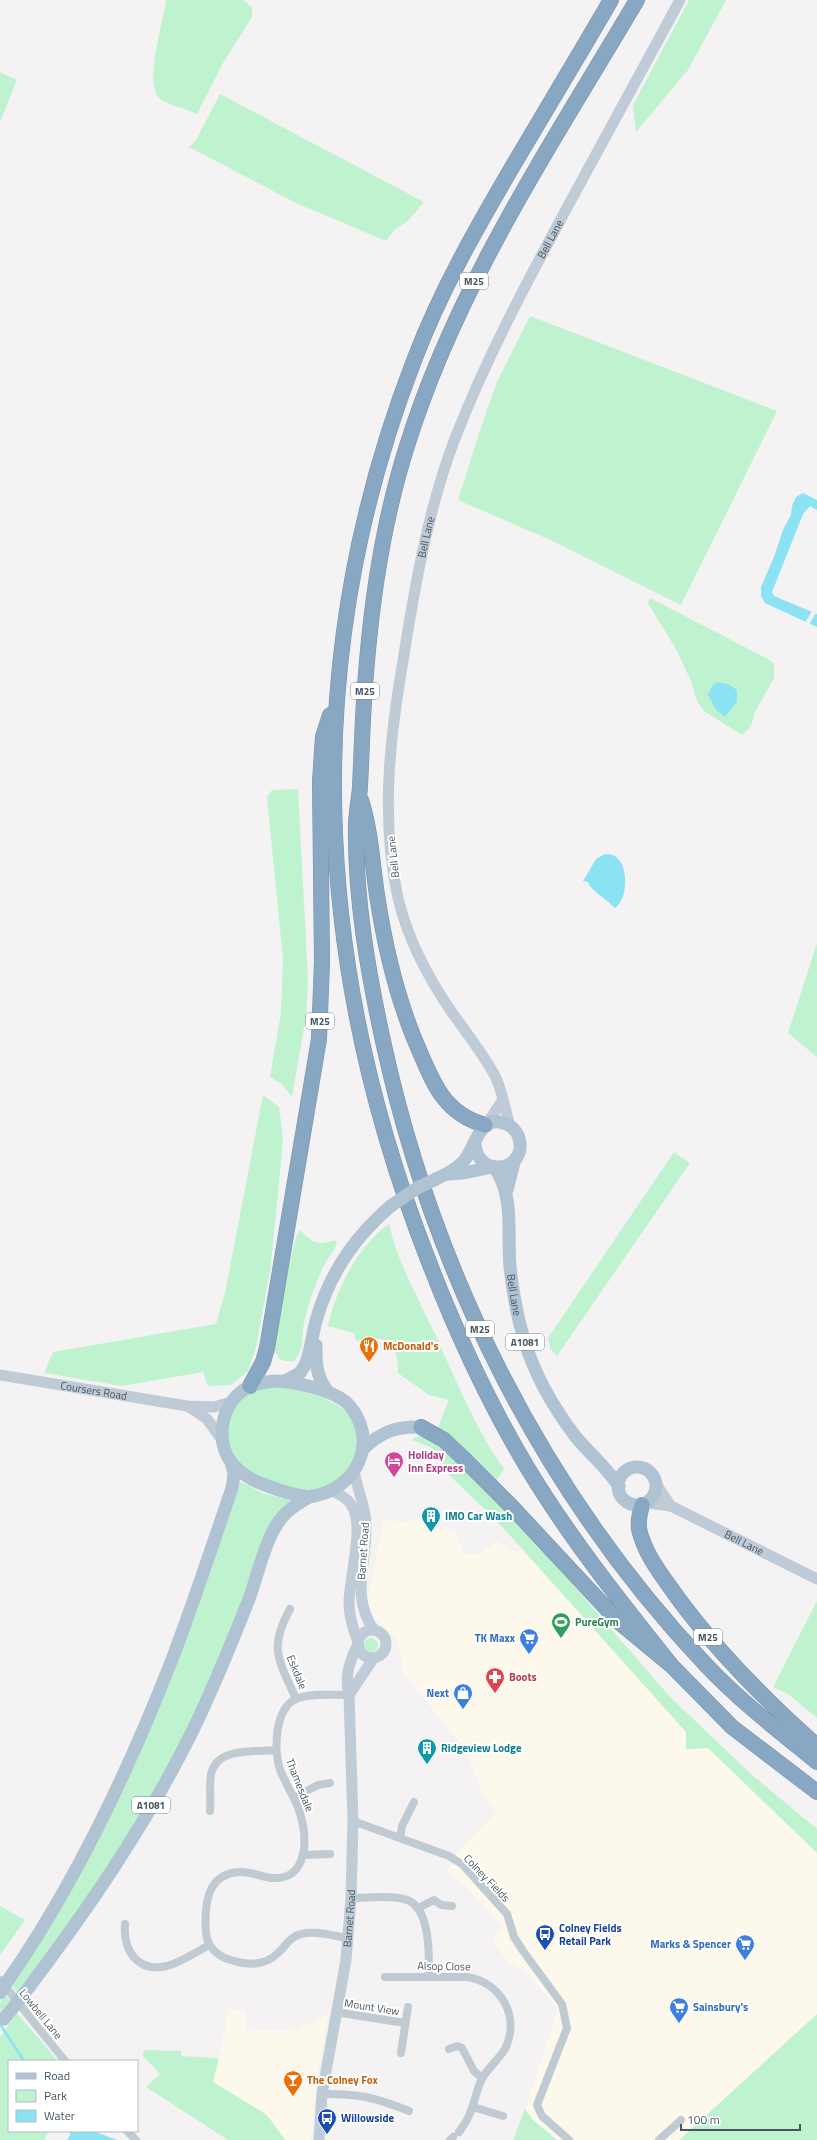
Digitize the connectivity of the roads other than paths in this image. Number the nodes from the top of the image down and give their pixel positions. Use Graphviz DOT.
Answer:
graph roads {
  1 [pos="611,0"];
  2 [pos="637,0"];
  3 [pos="680,0"];
  4 [pos="338,691"];
  5 [pos="359,793"];
  6 [pos="502,1101"];
  7 [pos="486,1125"];
  8 [pos="510,1126"];
  9 [pos="475,1143"];
  10 [pos="515,1159"];
  11 [pos="493,1167"];
  12 [pos="448,1174"];
  13 [pos="507,1190"];
  14 [pos="316,1321"];
  15 [pos="0,1375"];
  16 [pos="286,1381"];
  17 [pos="250,1386"];
  18 [pos="328,1392"];
  19 [pos="231,1402"];
  20 [pos="188,1406"];
  21 [pos="421,1427"];
  22 [pos="222,1440"];
  23 [pos="363,1449"];
  24 [pos="231,1462"];
  25 [pos="606,1468"];
  26 [pos="627,1470"];
  27 [pos="354,1471"];
  28 [pos="656,1484"];
  29 [pos="618,1486"];
  30 [pos="332,1491"];
  31 [pos="311,1496"];
  32 [pos="644,1504"];
  33 [pos="671,1506"];
  34 [pos="817,1579"];
  35 [pos="290,1609"];
  36 [pos="374,1630"];
  37 [pos="358,1643"];
  38 [pos="373,1659"];
  39 [pos="671,1666"];
  40 [pos="349,1695"];
  41 [pos="296,1699"];
  42 [pos="817,1746"];
  43 [pos="276,1750"];
  44 [pos="817,1762"];
  45 [pos="330,1783"];
  46 [pos="817,1792"];
  47 [pos="295,1797"];
  48 [pos="414,1802"];
  49 [pos="210,1811"];
  50 [pos="353,1821"];
  51 [pos="400,1838"];
  52 [pos="330,1854"];
  53 [pos="304,1855"];
  54 [pos="351,1898"];
  55 [pos="452,1906"];
  56 [pos="418,1908"];
  57 [pos="125,1924"];
  58 [pos="348,1938"];
  59 [pos="209,1945"];
  60 [pos="429,1976"];
  61 [pos="385,1977"];
  62 [pos="5,1980"];
  63 [pos="0,1993"];
  64 [pos="408,2007"];
  65 [pos="335,2012"];
  66 [pos="2,2022"];
  67 [pos="405,2023"];
  68 [pos="449,2048"];
  69 [pos="401,2053"];
  70 [pos="64,2060"];
  71 [pos="482,2078"];
  72 [pos="322,2094"];
  73 [pos="473,2107"];
  74 [pos="409,2111"];
  75 [pos="503,2116"];
  76 [pos="681,2120"];
  77 [pos="128,2132"];
  78 [pos="454,2136"];
  79 [pos="136,2140"];
  80 [pos="319,2140"];
  81 [pos="569,2140"];
  82 [pos="659,2140"];
  1 -- 4 [label="highway, M25"];
  2 -- 5 [label="highway, M25"];
  3 -- 6 [label="main road, Bell Lane"];
  4 -- 17 [label="highway, M25"];
  4 -- 39 [label="highway, M25"];
  5 -- 7 [label="highway, M25"];
  5 -- 44 [label="highway, M25"];
  6 -- 7 [label="main road"];
  6 -- 8 [label="main road, Bell Lane"];
  7 -- 8 [label="main road"];
  7 -- 9 [label="main road"];
  8 -- 10 [label="main road"];
  9 -- 11 [label="main road"];
  9 -- 12 [label="main road"];
  10 -- 11 [label="main road"];
  10 -- 13 [label="main road, Bell Lane / A1081"];
  11 -- 12 [label="main road"];
  11 -- 13 [label="main road, Bell Lane / A1081"];
  12 -- 14 [label="main road, bridge"];
  13 -- 25 [label="main road, Bell Lane / A1081"];
  14 -- 16 [label="main road"];
  14 -- 18 [label="main road"];
  15 -- 20 [label="main road, Coursers Road"];
  16 -- 17 [label="main road"];
  16 -- 18 [label="main road"];
  17 -- 19 [label="main road"];
  18 -- 23 [label="main road"];
  19 -- 20 [label="main road, Coursers Road"];
  19 -- 22 [label="main road"];
  20 -- 22 [label="main road, Coursers Road"];
  21 -- 23 [label="main road"];
  21 -- 39 [label="highway, M25"];
  22 -- 24 [label="main road"];
  23 -- 27 [label="main road"];
  24 -- 31 [label="main road"];
  24 -- 62 [label="main road"];
  25 -- 26 [label="main road"];
  25 -- 29 [label="main road, Bell Lane / A1081"];
  26 -- 28 [label="main road"];
  26 -- 29 [label="main road"];
  27 -- 30 [label="main road"];
  27 -- 36 [label="main road, Barnet Road"];
  28 -- 32 [label="main road"];
  28 -- 33 [label="main road, Bell Lane"];
  29 -- 32 [label="main road"];
  30 -- 31 [label="main road"];
  30 -- 37 [label="main road, Barnet Road"];
  31 -- 66 [label="main road, A1081, bridge"];
  32 -- 33 [label="main road, Bell Lane"];
  32 -- 42 [label="highway, M25"];
  33 -- 34 [label="main road, Bell Lane"];
  35 -- 41 [label="street, Eskdale"];
  36 -- 37 [label="main road"];
  36 -- 38 [label="main road"];
  37 -- 38 [label="main road"];
  37 -- 40 [label="main road, Barnet Road"];
  38 -- 40 [label="main road"];
  39 -- 46 [label="highway, M25"];
  40 -- 41 [label="street"];
  40 -- 50 [label="main road, Barnet Road"];
  41 -- 43 [label="street, Thamesdale"];
  43 -- 47 [label="street, Thamesdale"];
  43 -- 49 [label="street"];
  45 -- 47 [label="street"];
  47 -- 53 [label="street, Thamesdale"];
  48 -- 51 [label="street"];
  50 -- 51 [label="street, Colney Fields"];
  50 -- 54 [label="main road, Barnet Road"];
  51 -- 81 [label="street, Colney Fields"];
  52 -- 53 [label="street"];
  53 -- 59 [label="street"];
  54 -- 56 [label="street"];
  54 -- 58 [label="main road, Barnet Road"];
  55 -- 56 [label="street"];
  56 -- 60 [label="street"];
  57 -- 59 [label="street"];
  58 -- 59 [label="street"];
  58 -- 65 [label="main road, Barnet Road"];
  60 -- 61 [label="street, Alsop Close"];
  60 -- 71 [label="street, Alsop Close"];
  62 -- 63 [label="main road, bridge"];
  62 -- 70 [label="street, Lowbell Lane"];
  64 -- 67 [label="street, Mount View"];
  65 -- 67 [label="street, Mount View"];
  65 -- 72 [label="main road, Barnet Road"];
  67 -- 69 [label="street, Mount View"];
  68 -- 71 [label="street"];
  71 -- 73 [label="street, Alsop Close"];
  72 -- 74 [label="street"];
  72 -- 80 [label="main road, Barnet Road"];
  73 -- 75 [label="street"];
  73 -- 78 [label="street, Alsop Close"];
  76 -- 82 [label="street"];
  77 -- 79 [label="street"];
}
